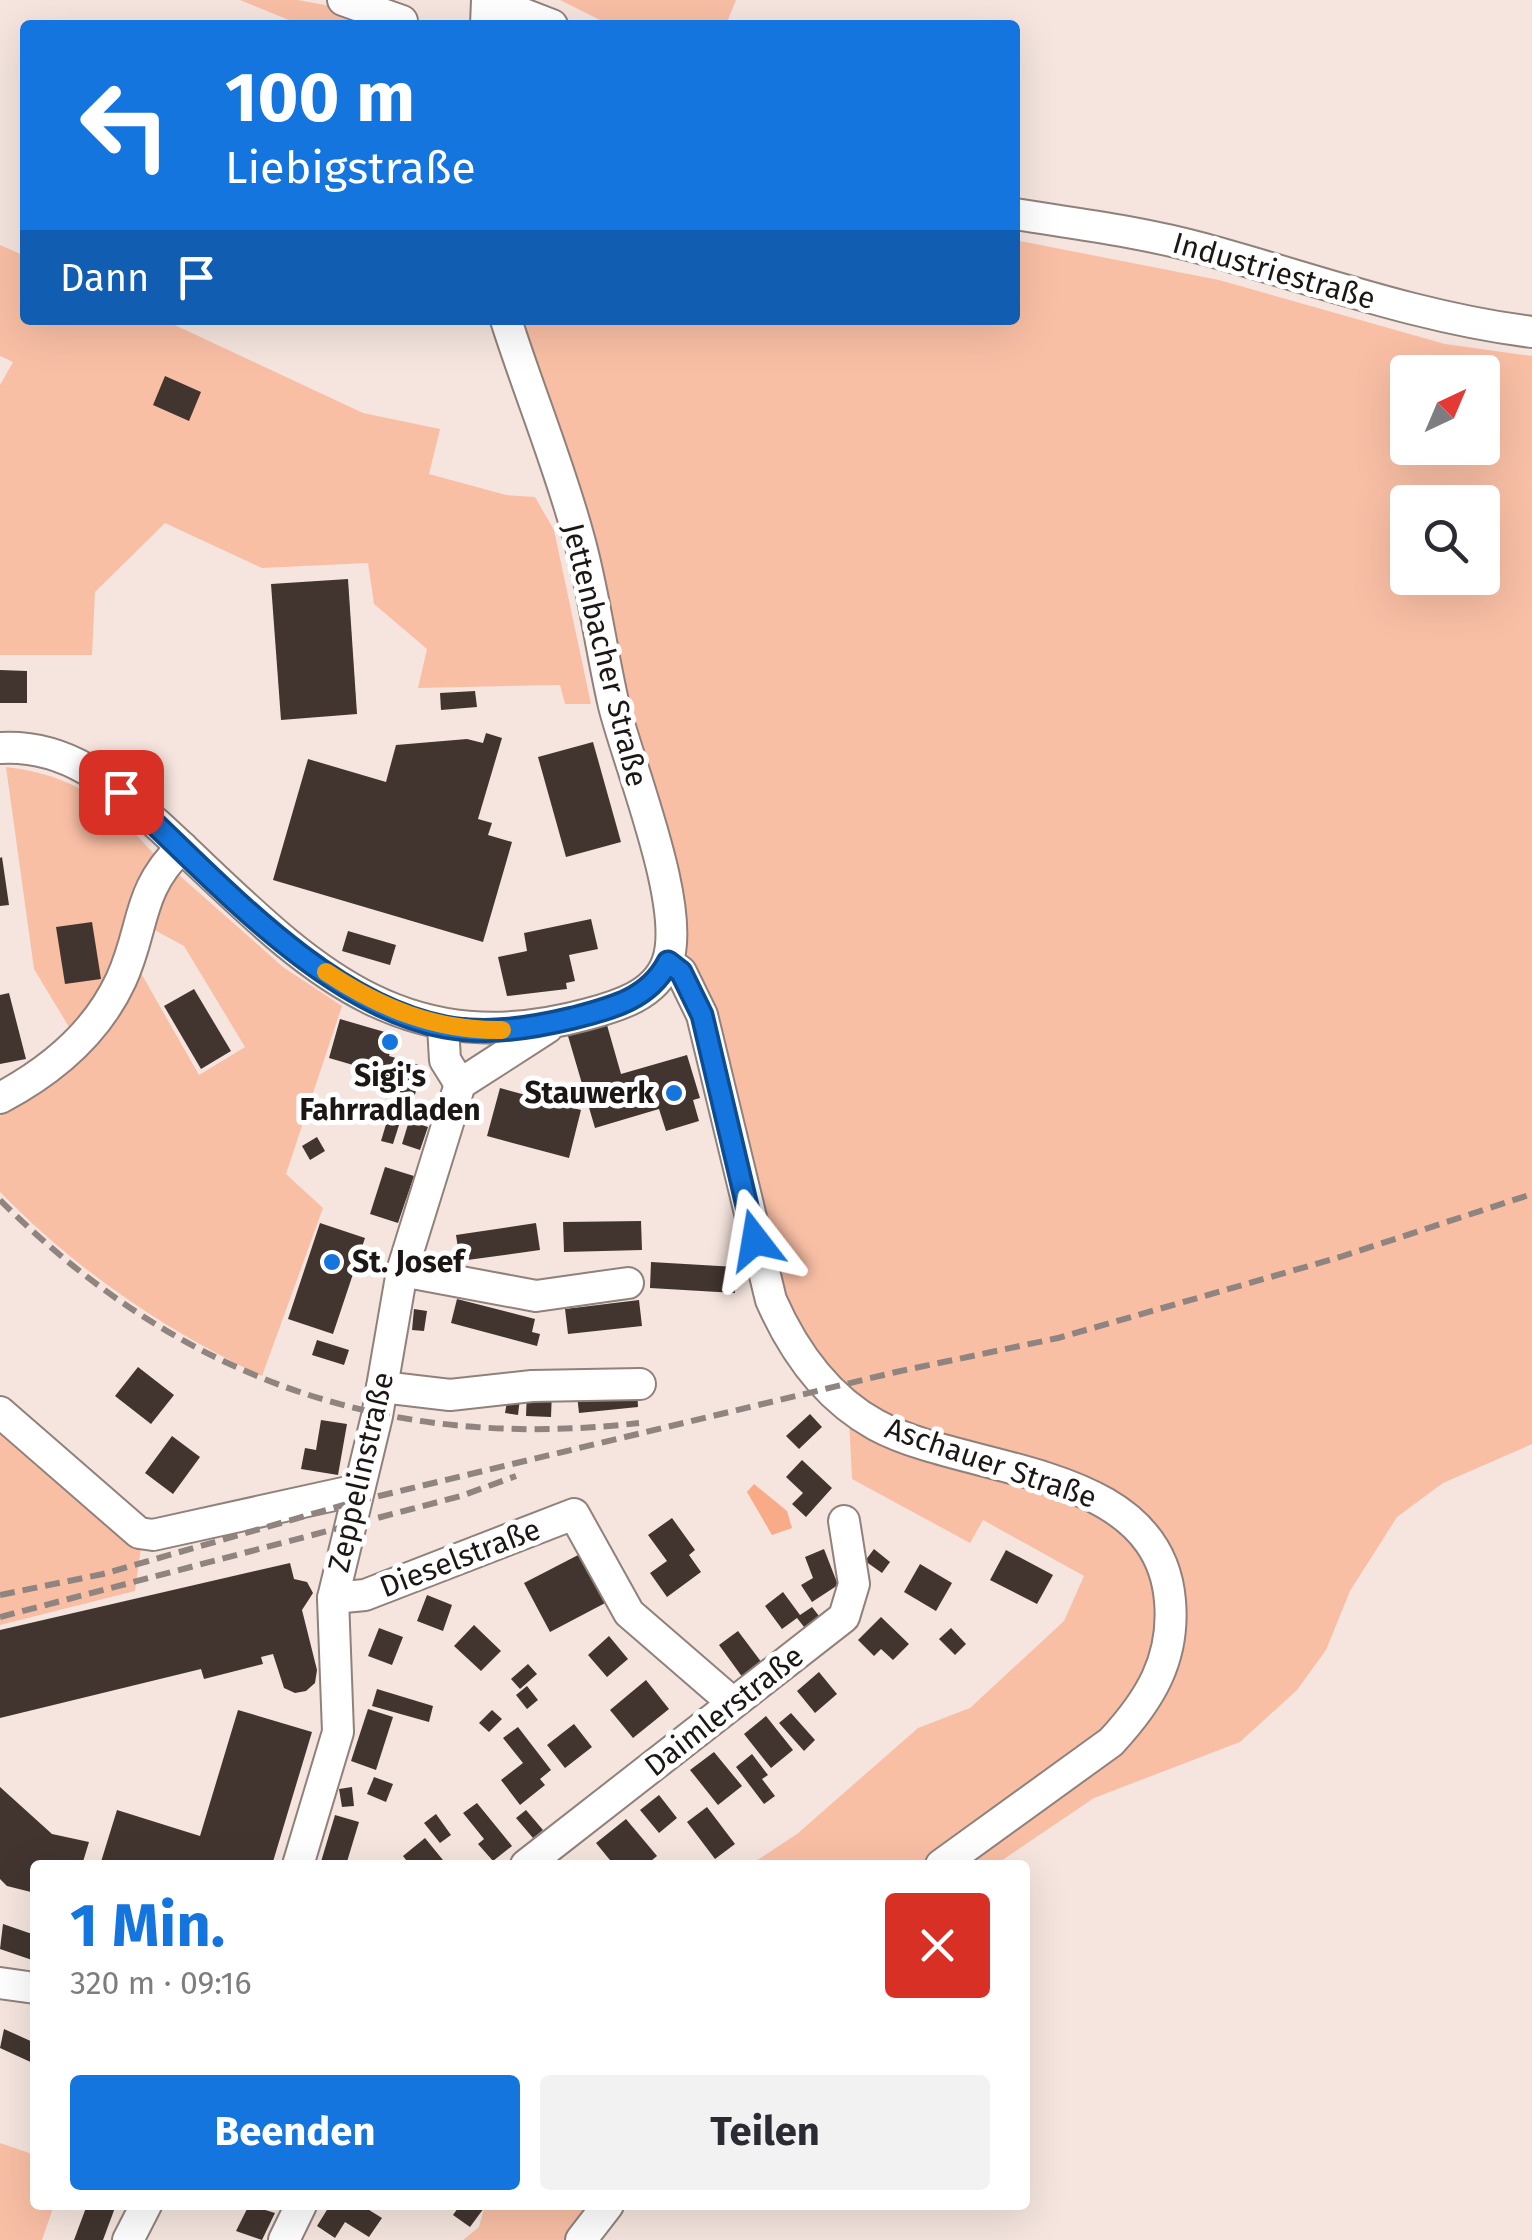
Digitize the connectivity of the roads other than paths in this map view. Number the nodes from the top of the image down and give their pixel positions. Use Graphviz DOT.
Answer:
graph roads {
  1 [pos="343,0"];
  2 [pos="487,0"];
  3 [pos="403,15"];
  4 [pos="539,20"];
  5 [pos="1020,215"];
  6 [pos="508,325"];
  7 [pos="1532,332"];
  8 [pos="0,748"];
  9 [pos="182,847"];
  10 [pos="668,962"];
  11 [pos="648,989"];
  12 [pos="556,1022"];
  13 [pos="443,1026"];
  14 [pos="705,1043"];
  15 [pos="460,1084"];
  16 [pos="0,1098"];
  17 [pos="402,1270"];
  18 [pos="628,1283"];
  19 [pos="640,1384"];
  20 [pos="382,1386"];
  21 [pos="0,1412"];
  22 [pos="357,1490"];
  23 [pos="844,1521"];
  24 [pos="333,1598"];
  25 [pos="734,1703"];
  26 [pos="300,1860"];
  27 [pos="532,1860"];
  28 [pos="948,1860"];
  29 [pos="0,1983"];
  30 [pos="30,1987"];
  31 [pos="143,2210"];
  32 [pos="299,2210"];
  33 [pos="604,2210"];
  34 [pos="128,2240"];
  35 [pos="284,2240"];
  36 [pos="582,2240"];
  1 -- 3 [label="street"];
  2 -- 4 [label="street"];
  5 -- 7 [label="street, Industriestraße"];
  6 -- 10 [label="street, Jettenbacher Straße"];
  8 -- 9 [label="street"];
  9 -- 13 [label="street"];
  9 -- 16 [label="street"];
  10 -- 11 [label="street"];
  10 -- 14 [label="street, Aschauer Straße"];
  11 -- 12 [label="street"];
  11 -- 14 [label="street, Aschauer Straße"];
  12 -- 13 [label="street"];
  12 -- 15 [label="street"];
  13 -- 15 [label="street"];
  14 -- 28 [label="street, Aschauer Straße"];
  15 -- 17 [label="street, Zeppelinstraße"];
  17 -- 18 [label="street"];
  17 -- 20 [label="street, Zeppelinstraße"];
  19 -- 20 [label="street"];
  20 -- 22 [label="street, Zeppelinstraße"];
  21 -- 22 [label="street"];
  22 -- 24 [label="street, Zeppelinstraße"];
  23 -- 25 [label="street, Daimlerstraße"];
  24 -- 25 [label="street, Dieselstraße"];
  24 -- 26 [label="street, Zeppelinstraße"];
  25 -- 27 [label="street, Daimlerstraße"];
  29 -- 30 [label="street"];
  31 -- 34 [label="street"];
  32 -- 35 [label="street"];
  33 -- 36 [label="street"];
}
